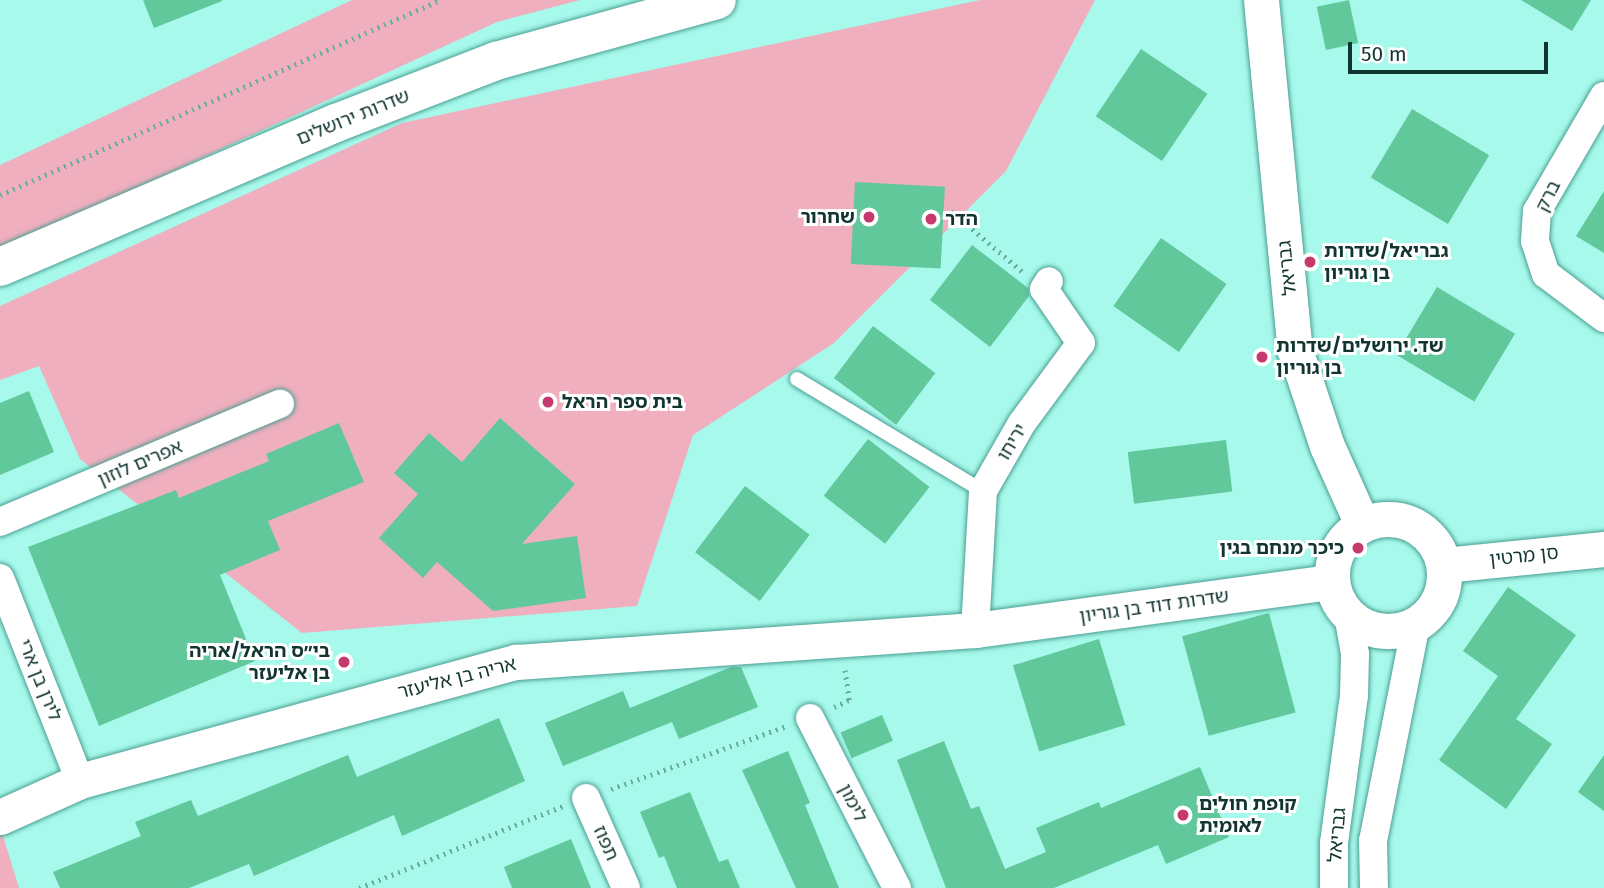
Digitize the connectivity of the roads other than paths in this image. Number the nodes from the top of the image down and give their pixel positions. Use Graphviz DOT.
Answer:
graph roads {
  1 [pos="717,0"];
  2 [pos="1261,0"];
  3 [pos="1604,96"];
  4 [pos="0,267"];
  5 [pos="1046,285"];
  6 [pos="1604,318"];
  7 [pos="797,379"];
  8 [pos="280,404"];
  9 [pos="983,491"];
  10 [pos="0,522"];
  11 [pos="1362,524"];
  12 [pos="1604,549"];
  13 [pos="1444,565"];
  14 [pos="0,578"];
  15 [pos="1332,582"];
  16 [pos="1349,615"];
  17 [pos="1416,624"];
  18 [pos="975,630"];
  19 [pos="810,718"];
  20 [pos="80,781"];
  21 [pos="586,798"];
  22 [pos="0,817"];
  23 [pos="626,888"];
  24 [pos="897,888"];
  25 [pos="1334,888"];
  26 [pos="1374,888"];
  1 -- 4 [label="main road, שדרות ירושלים"];
  2 -- 11 [label="street, גבריאל"];
  3 -- 6 [label="street, ברק"];
  5 -- 9 [label="street, יריחו"];
  7 -- 9 [label="lane"];
  8 -- 10 [label="street, אפרים לוזון"];
  9 -- 18 [label="street, יריחו"];
  11 -- 13 [label="street"];
  11 -- 15 [label="street"];
  12 -- 13 [label="street, סן מרטין"];
  13 -- 17 [label="street"];
  14 -- 20 [label="street, לירן בן ארי"];
  15 -- 16 [label="street"];
  15 -- 18 [label="street, שדרות דוד בן גוריון"];
  16 -- 17 [label="street"];
  16 -- 25 [label="street, גבריאל"];
  17 -- 26 [label="street, גבריאל"];
  18 -- 20 [label="street, אריה בן אליעזר"];
  19 -- 24 [label="street, לימון"];
  20 -- 22 [label="street, אריה בן אליעזר"];
  21 -- 23 [label="street, תפוז"];
}
